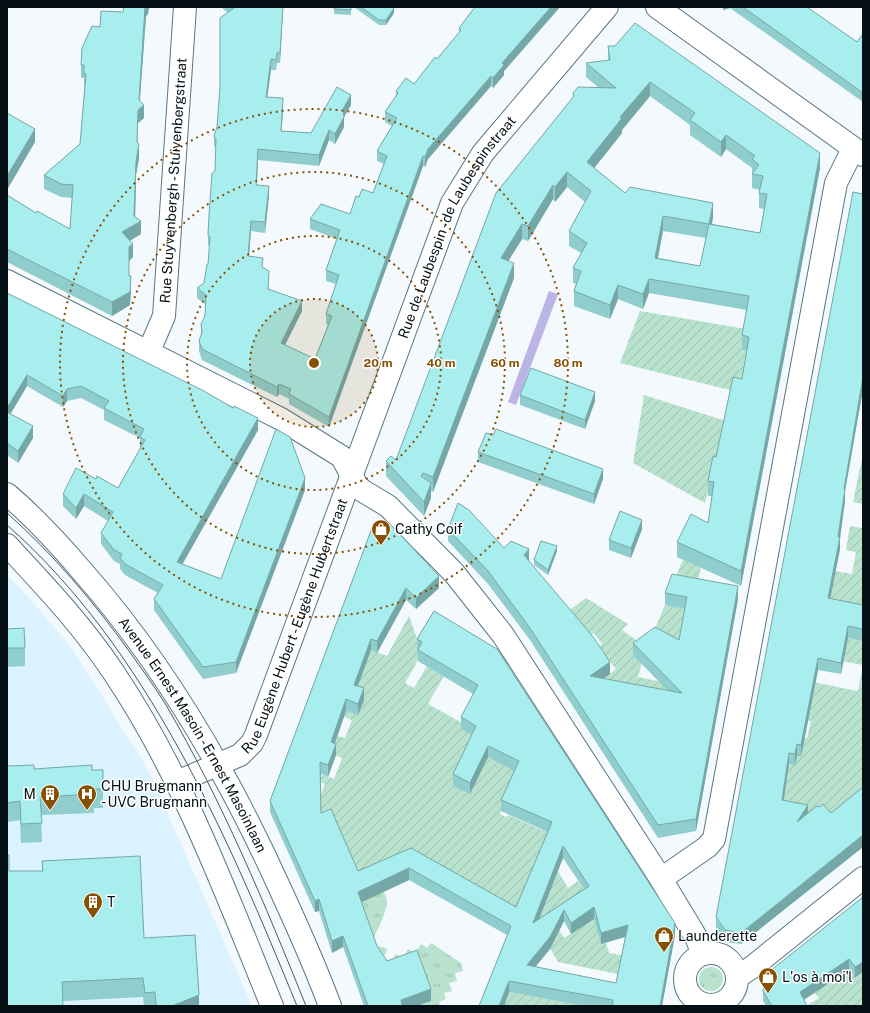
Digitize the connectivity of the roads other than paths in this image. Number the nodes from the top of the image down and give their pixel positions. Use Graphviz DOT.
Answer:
graph roads {
  1 [pos="186,7"];
  2 [pos="607,7"];
  3 [pos="657,7"];
  4 [pos="858,152"];
  5 [pos="7,281"];
  6 [pos="149,351"];
  7 [pos="352,475"];
  8 [pos="7,494"];
  9 [pos="7,545"];
  10 [pos="218,764"];
  11 [pos="177,782"];
  12 [pos="863,878"];
  13 [pos="661,879"];
  14 [pos="703,954"];
  15 [pos="736,993"];
  16 [pos="684,997"];
  17 [pos="272,1006"];
  18 [pos="330,1006"];
  1 -- 6 [label="street, Rue Stuyvenbergh - Stuivenbergstraat"];
  2 -- 7 [label="street, Rue de Laubespin - de Laubespinstraat"];
  3 -- 4 [label="street"];
  4 -- 13 [label="street"];
  5 -- 6 [label="street"];
  6 -- 7 [label="street"];
  7 -- 10 [label="street, Rue Eugène Hubert - Eugène Hubertstraat"];
  7 -- 13 [label="street"];
  8 -- 10 [label="street, Avenue Ernest Masoin - Ernest Masoinlaan"];
  9 -- 11 [label="street"];
  10 -- 11 [label="street, Rue Eugène Hubert - Eugène Hubertstraat"];
  10 -- 18 [label="street, Avenue Ernest Masoin - Ernest Masoinlaan"];
  11 -- 17 [label="street"];
  12 -- 15 [label="street"];
  13 -- 14 [label="street"];
  14 -- 15 [label="street"];
  14 -- 16 [label="street"];
  15 -- 16 [label="street"];
}
